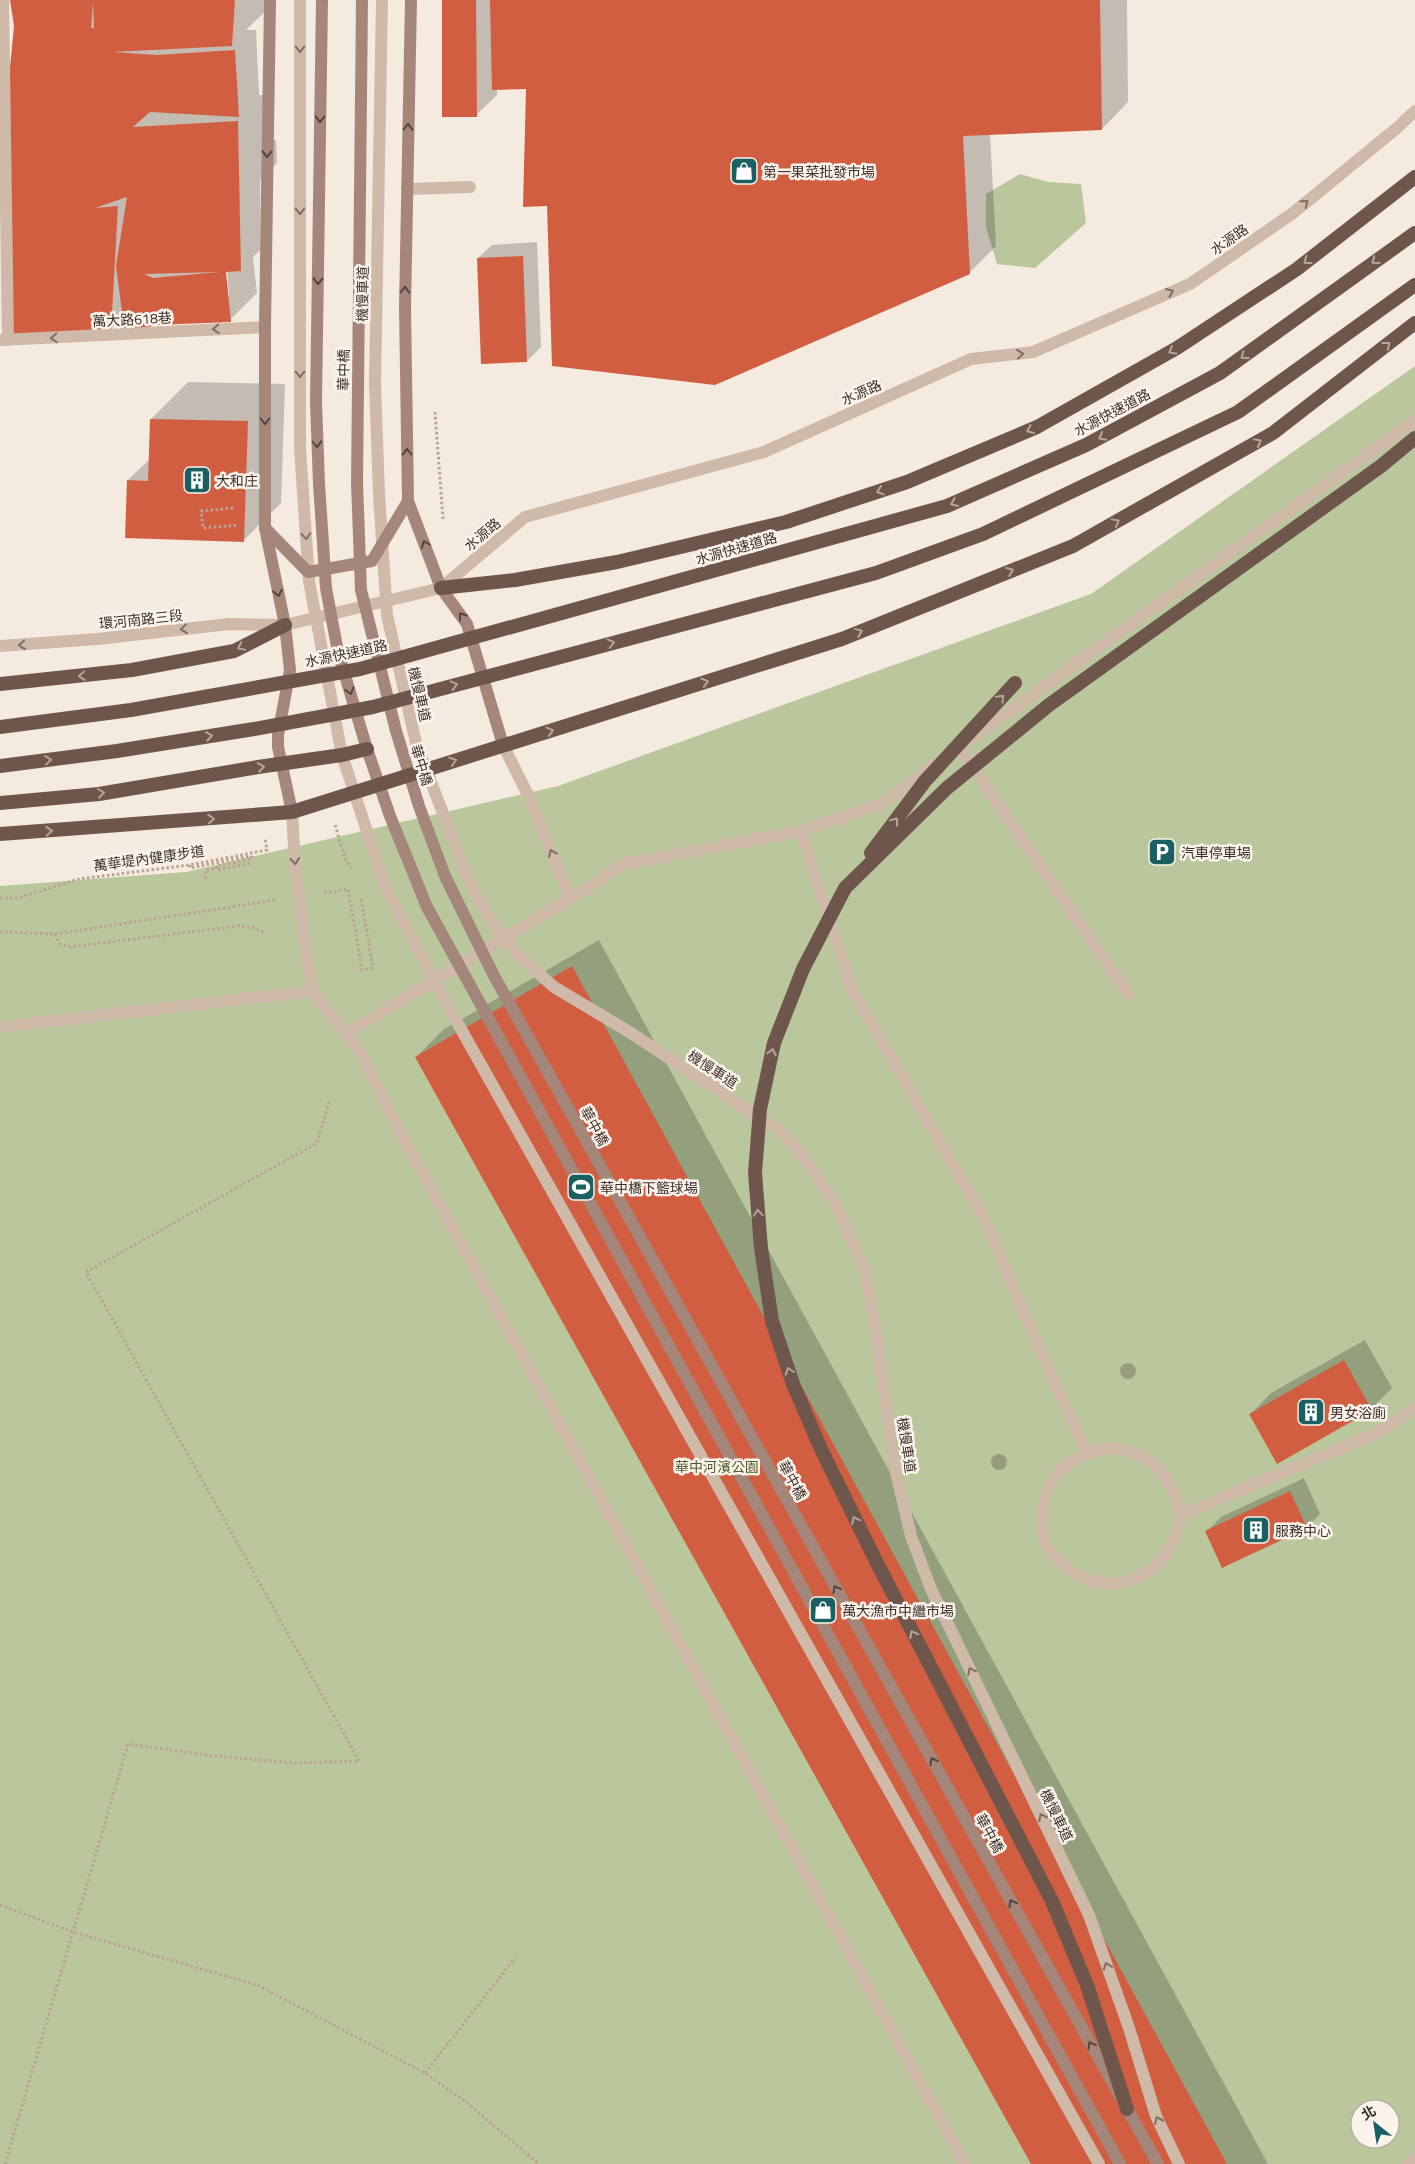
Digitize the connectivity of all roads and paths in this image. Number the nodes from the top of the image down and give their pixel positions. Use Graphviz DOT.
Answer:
graph roads {
  1 [pos="2,0"];
  2 [pos="270,0"];
  3 [pos="300,0"];
  4 [pos="322,0"];
  5 [pos="362,0"];
  6 [pos="382,0"];
  7 [pos="411,0"];
  8 [pos="1415,111"];
  9 [pos="1415,178"];
  10 [pos="470,187"];
  11 [pos="407,189"];
  12 [pos="4,214"];
  13 [pos="1415,233"];
  14 [pos="1415,285"];
  15 [pos="1415,323"];
  16 [pos="265,327"];
  17 [pos="4,340"];
  18 [pos="435,412"];
  19 [pos="1415,420"];
  20 [pos="1415,438"];
  21 [pos="438,464"];
  22 [pos="408,501"];
  23 [pos="233,508"];
  24 [pos="246,525"];
  25 [pos="265,528"];
  26 [pos="441,588"];
  27 [pos="285,625"];
  28 [pos="0,646"];
  29 [pos="1015,683"];
  30 [pos="0,684"];
  31 [pos="0,727"];
  32 [pos="503,745"];
  33 [pos="959,747"];
  34 [pos="367,748"];
  35 [pos="342,755"];
  36 [pos="0,766"];
  37 [pos="0,803"];
  38 [pos="292,812"];
  39 [pos="260,815"];
  40 [pos="801,831"];
  41 [pos="0,834"];
  42 [pos="190,865"];
  43 [pos="206,879"];
  44 [pos="845,888"];
  45 [pos="318,894"];
  46 [pos="361,897"];
  47 [pos="0,898"];
  48 [pos="572,898"];
  49 [pos="279,900"];
  50 [pos="0,932"];
  51 [pos="265,933"];
  52 [pos="55,934"];
  53 [pos="312,990"];
  54 [pos="1129,995"];
  55 [pos="0,1027"];
  56 [pos="347,1032"];
  57 [pos="329,1102"];
  58 [pos="1415,1407"];
  59 [pos="1087,1452"];
  60 [pos="1181,1515"];
  61 [pos="0,1905"];
  62 [pos="73,1932"];
  63 [pos="514,1958"];
  64 [pos="425,2073"];
  65 [pos="1127,2108"];
  66 [pos="1415,2157"];
  67 [pos="4,2164"];
  68 [pos="539,2164"];
  69 [pos="965,2164"];
  70 [pos="1099,2164"];
  71 [pos="1120,2164"];
  72 [pos="1158,2164"];
  73 [pos="1179,2164"];
  74 [pos="1409,2164"];
  1 -- 12 [label="street"];
  2 -- 16 [label="main road, one-way"];
  3 -- 35 [label="street, one-way"];
  4 -- 34 [label="main road, 華中橋, one-way"];
  65 -- 5 [label="main road, 華中橋, one-way"];
  73 -- 6 [label="street, 機慢車道, one-way"];
  11 -- 7 [label="main road, one-way"];
  26 -- 8 [label="street, 水源路, one-way"];
  9 -- 26 [label="highway, one-way"];
  10 -- 11 [label="street"];
  22 -- 11 [label="main road, one-way"];
  12 -- 17 [label="street"];
  13 -- 31 [label="highway, 水源快速道路, one-way"];
  36 -- 14 [label="highway, one-way"];
  32 -- 15 [label="highway, one-way"];
  16 -- 17 [label="street, 萬大路618巷, one-way"];
  16 -- 25 [label="main road, one-way"];
  18 -- 21 [label="path"];
  19 -- 33 [label="street"];
  20 -- 44 [label="highway"];
  22 -- 25 [label="main road"];
  26 -- 22 [label="main road, one-way"];
  23 -- 24 [label="path"];
  25 -- 27 [label="main road, one-way"];
  26 -- 27 [label="street, 水源路"];
  32 -- 26 [label="main road, one-way"];
  27 -- 28 [label="street, 環河南路三段, one-way"];
  27 -- 30 [label="highway, one-way"];
  27 -- 38 [label="main road"];
  44 -- 29 [label="highway, one-way"];
  38 -- 32 [label="highway, one-way"];
  48 -- 32 [label="street, one-way"];
  33 -- 40 [label="street"];
  33 -- 54 [label="street"];
  34 -- 35 [label="highway"];
  34 -- 71 [label="main road, 華中橋"];
  37 -- 35 [label="highway, one-way"];
  35 -- 70 [label="street"];
  38 -- 39 [label="highway"];
  38 -- 53 [label="street, one-way"];
  41 -- 39 [label="highway, one-way"];
  39 -- 42 [label="path, 萬華堤內健康步道"];
  40 -- 48 [label="street"];
  40 -- 59 [label="street"];
  42 -- 43 [label="path"];
  42 -- 47 [label="path, 萬華堤內健康步道"];
  65 -- 44 [label="highway, one-way"];
  45 -- 46 [label="path"];
  48 -- 56 [label="street"];
  49 -- 52 [label="path"];
  50 -- 52 [label="path"];
  51 -- 52 [label="path"];
  53 -- 55 [label="street"];
  53 -- 56 [label="street"];
  56 -- 69 [label="street"];
  57 -- 62 [label="path"];
  58 -- 60 [label="street"];
  59 -- 60 [label="street"];
  59 -- 60 [label="street"];
  61 -- 62 [label="path"];
  62 -- 64 [label="path"];
  62 -- 67 [label="path"];
  63 -- 64 [label="path"];
  64 -- 68 [label="path"];
  65 -- 72 [label="main road, 華中橋"];
  66 -- 74 [label="street"];
}
